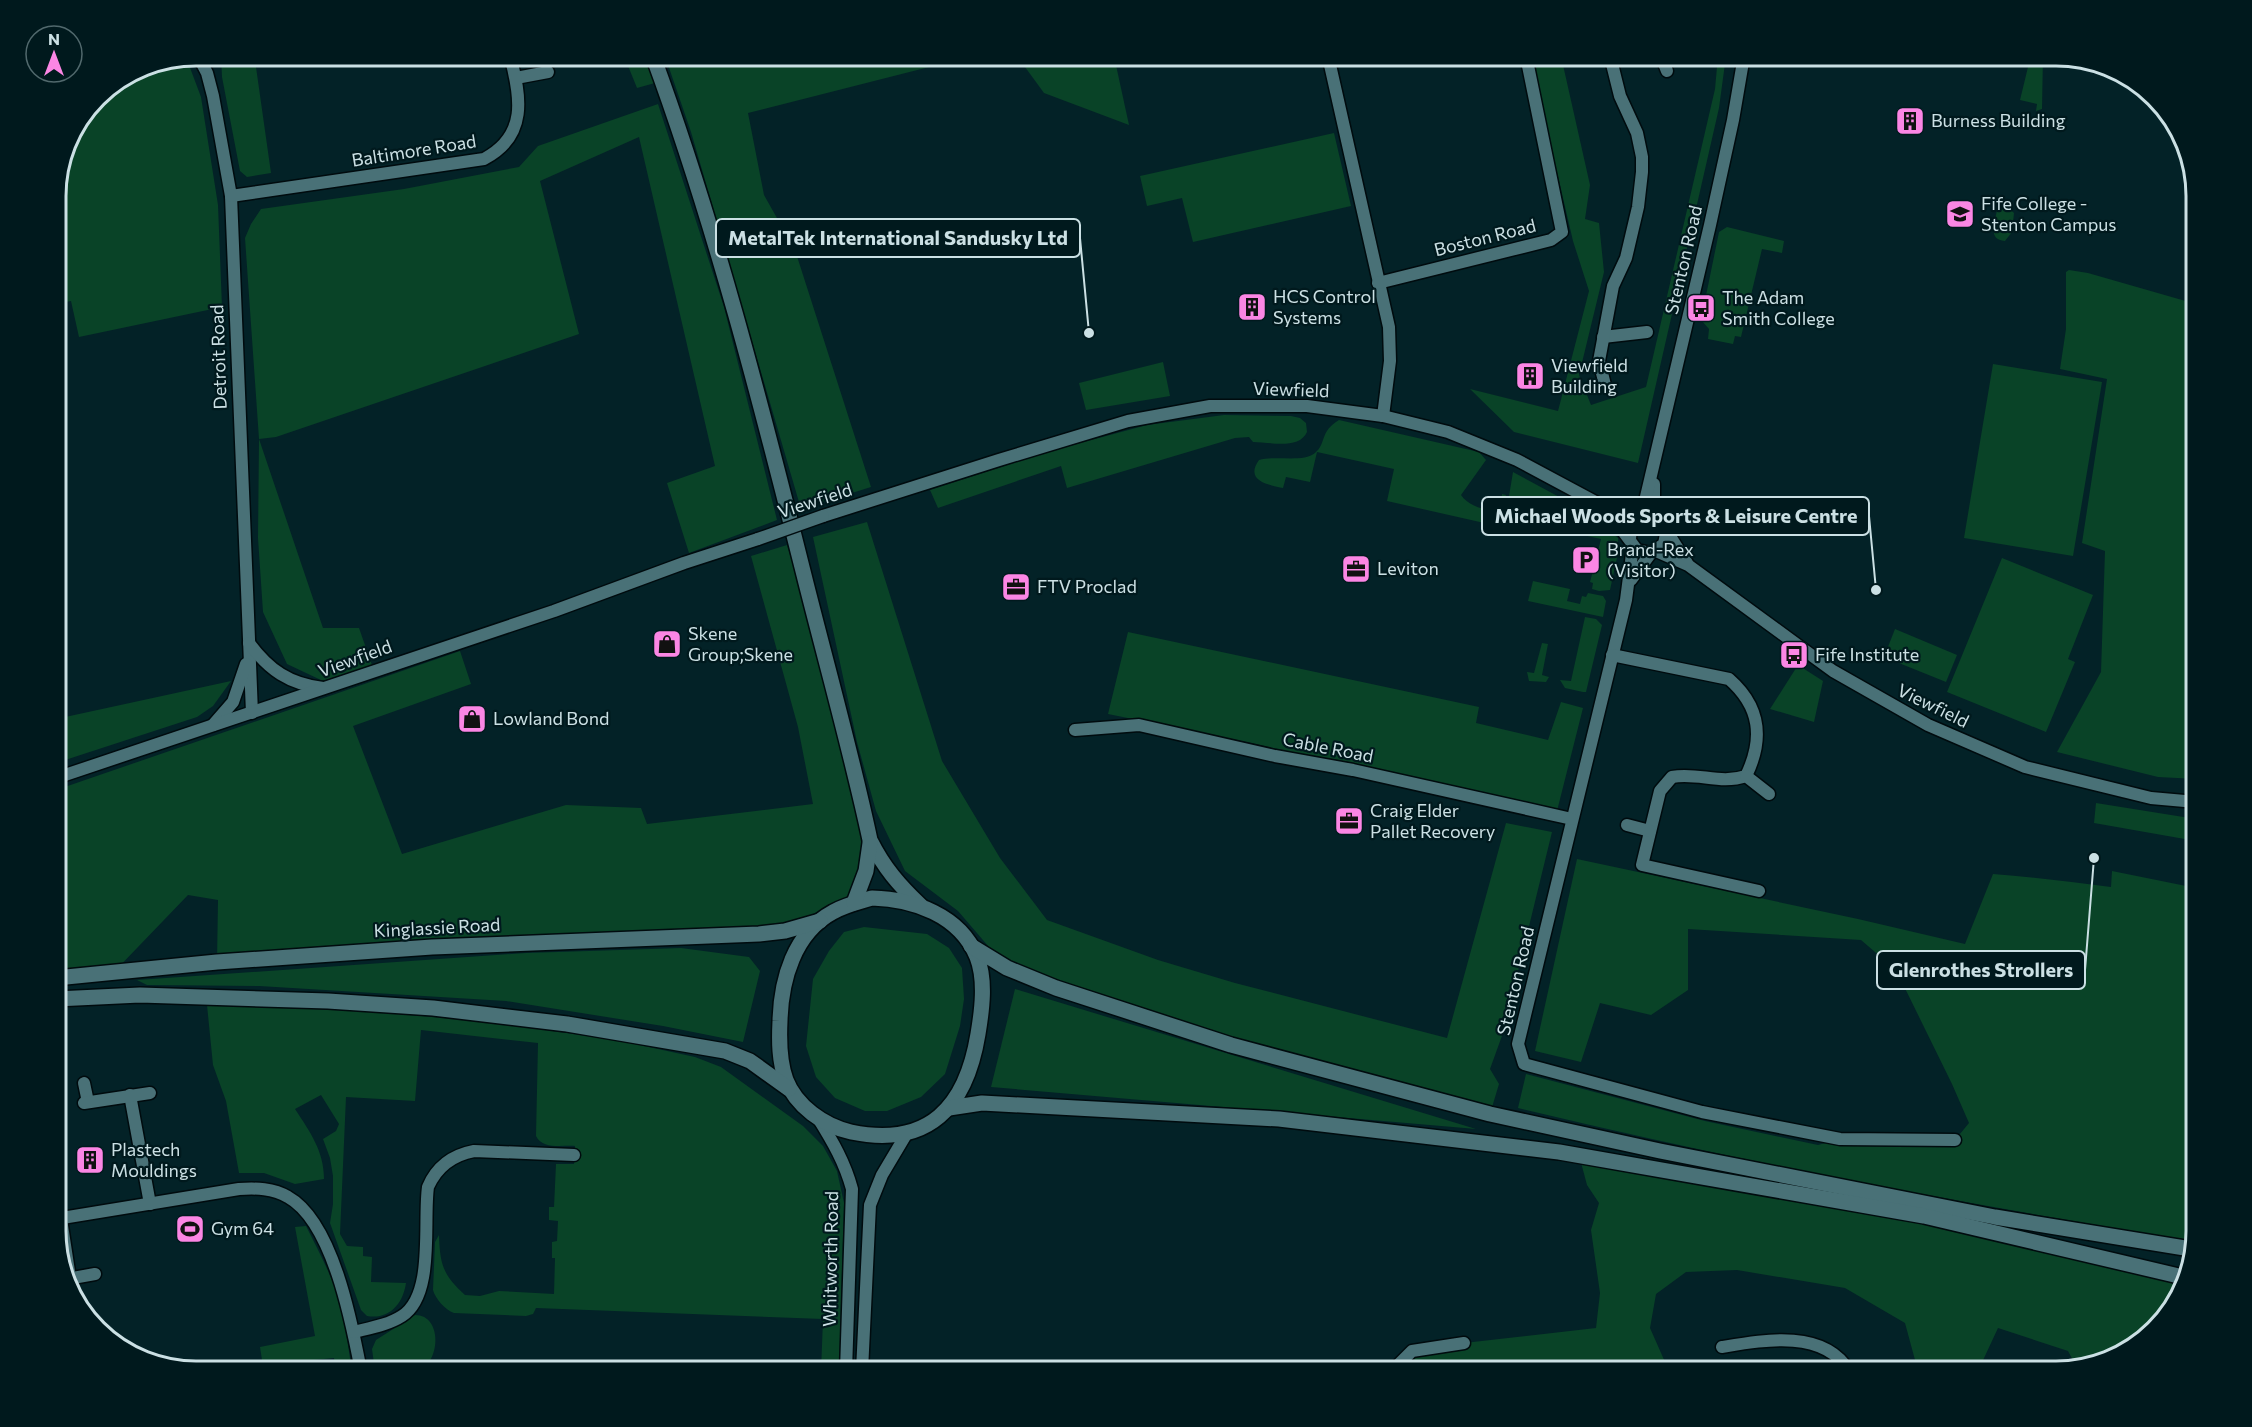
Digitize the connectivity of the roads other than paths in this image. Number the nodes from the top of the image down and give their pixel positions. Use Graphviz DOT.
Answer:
graph roads {
  1 [pos="203,66"];
  2 [pos="207,66"];
  3 [pos="513,66"];
  4 [pos="657,66"];
  5 [pos="1330,66"];
  6 [pos="1528,66"];
  7 [pos="1612,66"];
  8 [pos="1665,66"];
  9 [pos="1742,66"];
  10 [pos="1667,71"];
  11 [pos="548,72"];
  12 [pos="207,73"];
  13 [pos="516,78"];
  14 [pos="231,196"];
  15 [pos="1378,283"];
  16 [pos="1647,332"];
  17 [pos="1603,337"];
  18 [pos="1605,385"];
  19 [pos="1383,416"];
  20 [pos="1653,471"];
  21 [pos="1594,501"];
  22 [pos="1640,518"];
  23 [pos="1662,525"];
  24 [pos="1632,543"];
  25 [pos="1654,552"];
  26 [pos="1688,565"];
  27 [pos="1630,582"];
  28 [pos="249,648"];
  29 [pos="1612,655"];
  30 [pos="326,689"];
  31 [pos="252,713"];
  32 [pos="210,728"];
  33 [pos="1075,730"];
  34 [pos="66,775"];
  35 [pos="1746,776"];
  36 [pos="1769,794"];
  37 [pos="2186,801"];
  38 [pos="1572,819"];
  39 [pos="1627,825"];
  40 [pos="1650,831"];
  41 [pos="870,840"];
  42 [pos="1759,891"];
  43 [pos="854,903"];
  44 [pos="921,906"];
  45 [pos="820,921"];
  46 [pos="971,946"];
  47 [pos="66,977"];
  48 [pos="66,999"];
  49 [pos="84,1083"];
  50 [pos="789,1089"];
  51 [pos="150,1092"];
  52 [pos="130,1095"];
  53 [pos="949,1108"];
  54 [pos="818,1118"];
  55 [pos="907,1132"];
  56 [pos="1955,1140"];
  57 [pos="574,1155"];
  58 [pos="150,1204"];
  59 [pos="66,1218"];
  60 [pos="2185,1248"];
  61 [pos="95,1274"];
  62 [pos="2178,1276"];
  63 [pos="75,1277"];
  64 [pos="354,1332"];
  65 [pos="1464,1343"];
  66 [pos="1722,1347"];
  67 [pos="359,1361"];
  68 [pos="846,1361"];
  69 [pos="862,1361"];
  70 [pos="1402,1361"];
  71 [pos="1843,1361"];
  1 -- 12 [label="street, Detroit Road"];
  2 -- 12 [label="street, Detroit Road"];
  3 -- 13 [label="street, Baltimore Road"];
  4 -- 41 [label="main road"];
  5 -- 15 [label="street"];
  6 -- 15 [label="street, Boston Road"];
  7 -- 17 [label="street"];
  8 -- 10 [label="street"];
  9 -- 20 [label="street, Stenton Road"];
  11 -- 13 [label="street"];
  12 -- 14 [label="street, Detroit Road"];
  13 -- 14 [label="street, Baltimore Road"];
  14 -- 28 [label="street, Detroit Road"];
  15 -- 19 [label="street"];
  16 -- 17 [label="street"];
  17 -- 18 [label="street"];
  19 -- 21 [label="street, Viewfield"];
  19 -- 30 [label="street, Viewfield, bridge"];
  20 -- 22 [label="street, Stenton Road"];
  20 -- 23 [label="street, Stenton Road"];
  21 -- 22 [label="street, Viewfield"];
  21 -- 24 [label="street, Viewfield"];
  22 -- 23 [label="street"];
  22 -- 24 [label="street"];
  23 -- 25 [label="street"];
  23 -- 26 [label="street, Viewfield"];
  24 -- 25 [label="street"];
  24 -- 27 [label="street, Stenton Road"];
  25 -- 26 [label="street, Viewfield"];
  25 -- 27 [label="street, Stenton Road"];
  26 -- 37 [label="street, Viewfield"];
  27 -- 29 [label="street, Stenton Road"];
  28 -- 30 [label="street"];
  28 -- 31 [label="street, Detroit Road"];
  28 -- 32 [label="street, Detroit Road"];
  29 -- 35 [label="street"];
  29 -- 38 [label="street, Stenton Road"];
  30 -- 31 [label="street, Viewfield"];
  31 -- 32 [label="street, Viewfield"];
  32 -- 34 [label="street, Viewfield"];
  33 -- 38 [label="street, Cable Road"];
  35 -- 36 [label="street"];
  35 -- 40 [label="street"];
  38 -- 56 [label="street, Stenton Road"];
  39 -- 40 [label="street"];
  40 -- 42 [label="street"];
  41 -- 43 [label="main road"];
  41 -- 44 [label="main road"];
  43 -- 44 [label="main road"];
  43 -- 45 [label="main road"];
  44 -- 46 [label="main road"];
  45 -- 47 [label="main road, Kinglassie Road"];
  45 -- 50 [label="main road"];
  46 -- 53 [label="main road"];
  46 -- 60 [label="main road"];
  48 -- 50 [label="main road"];
  49 -- 52 [label="street"];
  50 -- 54 [label="main road"];
  51 -- 52 [label="street"];
  52 -- 58 [label="street"];
  53 -- 55 [label="main road"];
  53 -- 62 [label="main road"];
  54 -- 55 [label="main road"];
  54 -- 68 [label="street, Whitworth Road"];
  55 -- 69 [label="street, Whitworth Road"];
  57 -- 64 [label="street"];
  58 -- 59 [label="street"];
  58 -- 64 [label="street"];
  61 -- 63 [label="street"];
  64 -- 67 [label="street"];
  65 -- 70 [label="street"];
  66 -- 71 [label="street"];
}
